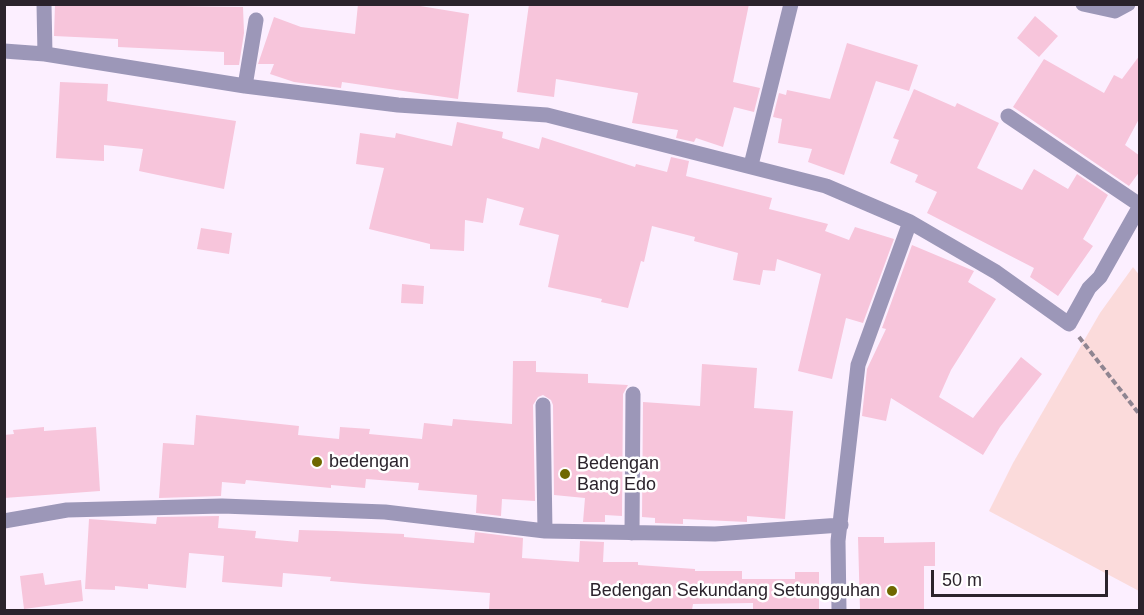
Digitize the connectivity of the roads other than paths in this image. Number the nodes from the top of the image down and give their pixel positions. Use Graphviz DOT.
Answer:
graph roads {
  1 [pos="44,4"];
  2 [pos="791,4"];
  3 [pos="1083,4"];
  4 [pos="1128,4"];
  5 [pos="256,20"];
  6 [pos="4,51"];
  7 [pos="45,54"];
  8 [pos="245,86"];
  9 [pos="1008,116"];
  10 [pos="751,165"];
  11 [pos="1140,205"];
  12 [pos="910,222"];
  13 [pos="633,394"];
  14 [pos="543,405"];
  15 [pos="4,521"];
  16 [pos="842,525"];
  17 [pos="545,531"];
  18 [pos="632,533"];
  19 [pos="839,610"];
  1 -- 7 [label="street"];
  2 -- 10 [label="street"];
  3 -- 4 [label="street"];
  5 -- 8 [label="street"];
  6 -- 7 [label="street"];
  7 -- 8 [label="street"];
  8 -- 10 [label="street"];
  9 -- 11 [label="street"];
  10 -- 12 [label="street"];
  11 -- 12 [label="street"];
  12 -- 16 [label="street"];
  13 -- 18 [label="street"];
  14 -- 17 [label="street"];
  15 -- 17 [label="street"];
  16 -- 18 [label="street"];
  16 -- 19 [label="street"];
  17 -- 18 [label="street"];
}
